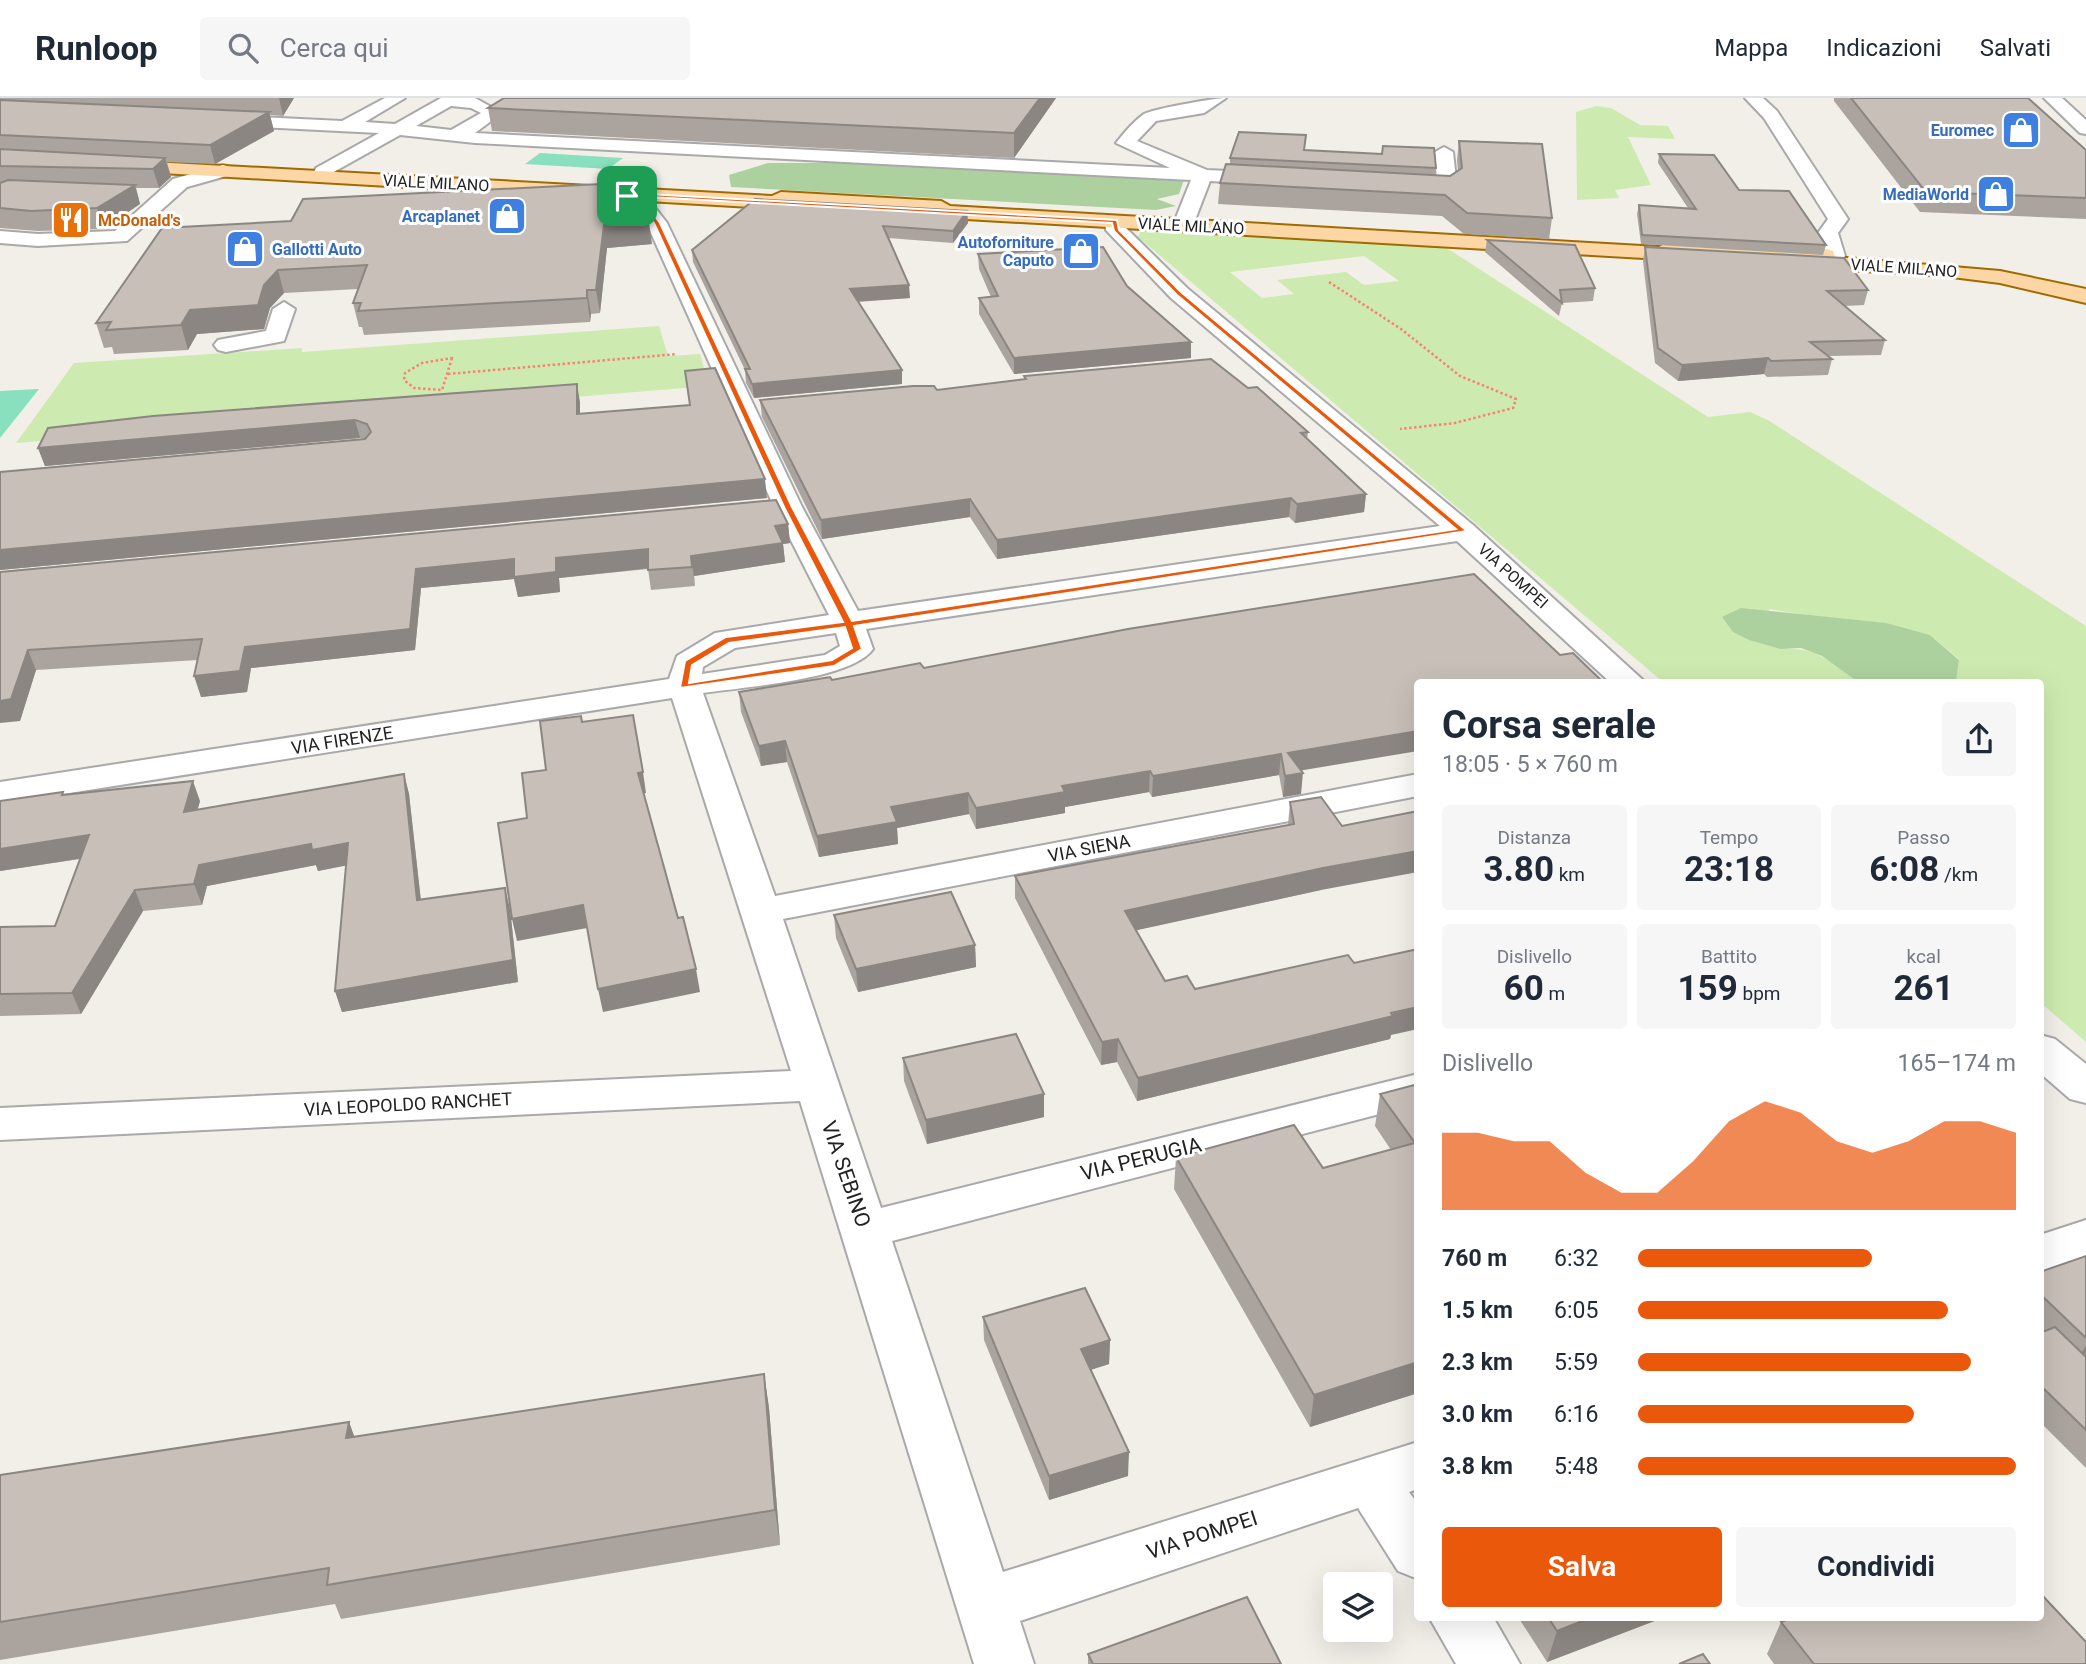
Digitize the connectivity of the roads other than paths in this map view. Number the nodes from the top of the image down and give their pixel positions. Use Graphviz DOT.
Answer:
graph roads {
  1 [pos="397,98"];
  2 [pos="1218,98"];
  3 [pos="1754,98"];
  4 [pos="2052,98"];
  5 [pos="450,100"];
  6 [pos="196,119"];
  7 [pos="343,127"];
  8 [pos="2086,129"];
  9 [pos="398,130"];
  10 [pos="454,136"];
  11 [pos="1444,152"];
  12 [pos="323,172"];
  13 [pos="1203,176"];
  14 [pos="1297,180"];
  15 [pos="173,183"];
  16 [pos="1392,185"];
  17 [pos="613,193"];
  18 [pos="140,196"];
  19 [pos="706,198"];
  20 [pos="1185,220"];
  21 [pos="1115,222"];
  22 [pos="657,223"];
  23 [pos="0,237"];
  24 [pos="1835,256"];
  25 [pos="2086,276"];
  26 [pos="2086,296"];
  27 [pos="284,309"];
  28 [pos="226,345"];
  29 [pos="1259,361"];
  30 [pos="1232,363"];
  31 [pos="772,406"];
  32 [pos="745,409"];
  33 [pos="1463,531"];
  34 [pos="849,624"];
  35 [pos="1626,679"];
  36 [pos="684,686"];
  37 [pos="1414,786"];
  38 [pos="0,793"];
  39 [pos="761,911"];
  40 [pos="2044,1052"];
  41 [pos="816,1085"];
  42 [pos="2086,1088"];
  43 [pos="1414,1090"];
  44 [pos="0,1124"];
  45 [pos="865,1230"];
  46 [pos="2086,1238"];
  47 [pos="2044,1253"];
  48 [pos="1394,1473"];
  49 [pos="1414,1540"];
  50 [pos="986,1605"];
  51 [pos="1462,1621"];
  52 [pos="1004,1664"];
  53 [pos="1490,1664"];
  1 -- 7 [label="street"];
  2 -- 13 [label="street"];
  3 -- 24 [label="street"];
  4 -- 8 [label="street"];
  5 -- 9 [label="street"];
  5 -- 10 [label="street"];
  6 -- 7 [label="street"];
  7 -- 9 [label="street"];
  9 -- 10 [label="street"];
  9 -- 12 [label="street"];
  10 -- 13 [label="street"];
  11 -- 16 [label="street"];
  12 -- 15 [label="main road, VIALE MILANO"];
  12 -- 20 [label="main road, VIALE MILANO"];
  13 -- 14 [label="street"];
  13 -- 20 [label="street"];
  15 -- 17 [label="main road, VIALE MILANO"];
  15 -- 18 [label="street"];
  15 -- 23 [label="street"];
  17 -- 19 [label="main road, VIALE MILANO"];
  17 -- 22 [label="street"];
  19 -- 21 [label="main road, VIALE MILANO"];
  19 -- 22 [label="street"];
  20 -- 24 [label="main road, VIALE MILANO"];
  21 -- 26 [label="main road, VIALE MILANO"];
  21 -- 29 [label="street, VIA POMPEI"];
  22 -- 32 [label="street"];
  24 -- 25 [label="main road, VIALE MILANO"];
  27 -- 28 [label="street"];
  29 -- 30 [label="street"];
  29 -- 33 [label="street, VIA POMPEI"];
  31 -- 32 [label="street"];
  32 -- 34 [label="street"];
  33 -- 34 [label="street"];
  33 -- 35 [label="street, VIA POMPEI"];
  34 -- 36 [label="street, VIA FIRENZE"];
  36 -- 38 [label="street, VIA FIRENZE"];
  36 -- 39 [label="street, VIA SEBINO"];
  37 -- 39 [label="street, VIA SIENA"];
  39 -- 41 [label="street, VIA SEBINO"];
  40 -- 42 [label="street"];
  41 -- 44 [label="street, VIA LEOPOLDO RANCHET"];
  41 -- 45 [label="street, VIA SEBINO"];
  43 -- 45 [label="street, VIA PERUGIA"];
  45 -- 50 [label="street, VIA SEBINO"];
  46 -- 47 [label="street"];
  48 -- 49 [label="street"];
  48 -- 50 [label="street, VIA POMPEI"];
  50 -- 52 [label="street, VIA SEBINO"];
  51 -- 53 [label="street"];
}
